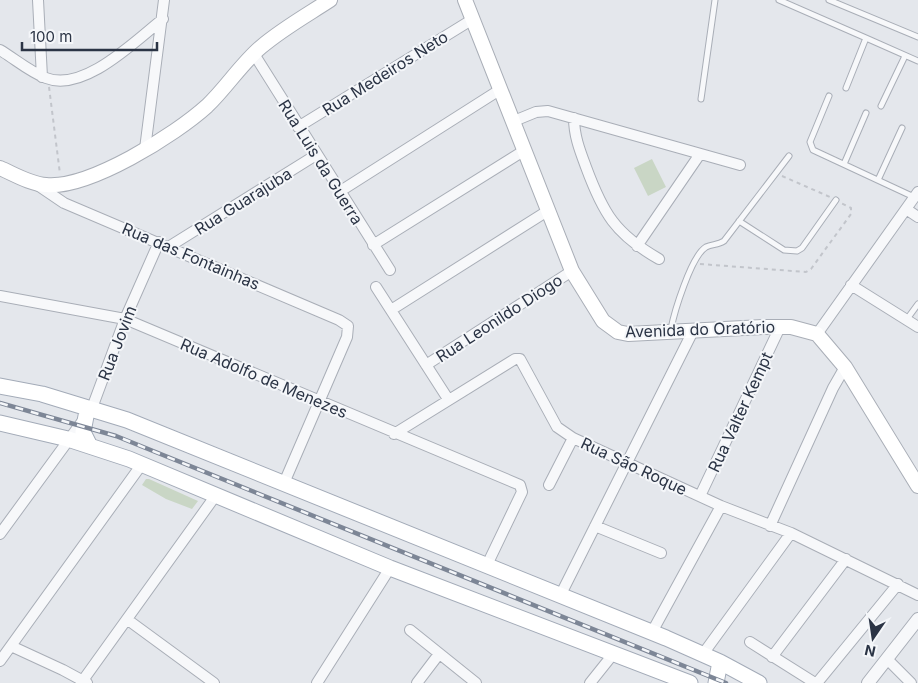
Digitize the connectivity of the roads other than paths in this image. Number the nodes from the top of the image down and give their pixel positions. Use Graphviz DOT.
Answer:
graph roads {
  1 [pos="38,0"];
  2 [pos="164,0"];
  3 [pos="330,0"];
  4 [pos="465,0"];
  5 [pos="715,0"];
  6 [pos="779,0"];
  7 [pos="829,0"];
  8 [pos="163,19"];
  9 [pos="473,19"];
  10 [pos="918,37"];
  11 [pos="866,38"];
  12 [pos="0,50"];
  13 [pos="254,54"];
  14 [pos="905,56"];
  15 [pos="918,62"];
  16 [pos="45,78"];
  17 [pos="846,88"];
  18 [pos="501,89"];
  19 [pos="828,96"];
  20 [pos="702,99"];
  21 [pos="882,106"];
  22 [pos="866,113"];
  23 [pos="574,118"];
  24 [pos="514,121"];
  25 [pos="298,128"];
  26 [pos="902,128"];
  27 [pos="145,149"];
  28 [pos="525,150"];
  29 [pos="700,154"];
  30 [pos="316,156"];
  31 [pos="789,156"];
  32 [pos="844,164"];
  33 [pos="740,165"];
  34 [pos="0,168"];
  35 [pos="878,180"];
  36 [pos="36,184"];
  37 [pos="339,192"];
  38 [pos="916,194"];
  39 [pos="836,200"];
  40 [pos="906,209"];
  41 [pos="549,210"];
  42 [pos="918,217"];
  43 [pos="739,221"];
  44 [pos="159,242"];
  45 [pos="373,245"];
  46 [pos="170,246"];
  47 [pos="637,246"];
  48 [pos="658,259"];
  49 [pos="390,270"];
  50 [pos="572,271"];
  51 [pos="852,285"];
  52 [pos="376,287"];
  53 [pos="0,296"];
  54 [pos="918,304"];
  55 [pos="391,310"];
  56 [pos="125,319"];
  57 [pos="907,319"];
  58 [pos="780,327"];
  59 [pos="918,327"];
  60 [pos="693,331"];
  61 [pos="670,332"];
  62 [pos="817,334"];
  63 [pos="426,364"];
  64 [pos="845,367"];
  65 [pos="0,386"];
  66 [pos="448,399"];
  67 [pos="319,402"];
  68 [pos="89,412"];
  69 [pos="1,425"];
  70 [pos="394,434"];
  71 [pos="573,438"];
  72 [pos="68,439"];
  73 [pos="90,446"];
  74 [pos="142,464"];
  75 [pos="627,464"];
  76 [pos="284,483"];
  77 [pos="549,485"];
  78 [pos="918,486"];
  79 [pos="216,495"];
  80 [pos="700,496"];
  81 [pos="721,506"];
  82 [pos="595,526"];
  83 [pos="770,526"];
  84 [pos="791,533"];
  85 [pos="0,534"];
  86 [pos="661,553"];
  87 [pos="846,559"];
  88 [pos="486,567"];
  89 [pos="390,568"];
  90 [pos="898,584"];
  91 [pos="918,595"];
  92 [pos="560,596"];
  93 [pos="128,620"];
  94 [pos="918,620"];
  95 [pos="410,630"];
  96 [pos="652,632"];
  97 [pos="750,642"];
  98 [pos="11,646"];
  99 [pos="439,654"];
  100 [pos="614,654"];
  101 [pos="703,654"];
  102 [pos="772,657"];
  103 [pos="887,659"];
  104 [pos="0,662"];
  105 [pos="720,662"];
  106 [pos="84,682"];
  107 [pos="683,682"];
  108 [pos="214,683"];
  109 [pos="316,683"];
  110 [pos="417,683"];
  111 [pos="476,683"];
  112 [pos="590,683"];
  113 [pos="716,683"];
  114 [pos="759,683"];
  115 [pos="816,683"];
  116 [pos="868,683"];
  117 [pos="911,683"];
  1 -- 16 [label="street"];
  2 -- 8 [label="street"];
  3 -- 13 [label="main road"];
  4 -- 9 [label="main road, Avenida do Oratório"];
  5 -- 20 [label="lane"];
  6 -- 11 [label="lane"];
  7 -- 10 [label="lane"];
  8 -- 16 [label="street"];
  8 -- 27 [label="street"];
  9 -- 18 [label="main road, Avenida do Oratório"];
  9 -- 25 [label="street, Rua Medeiros Neto"];
  11 -- 14 [label="lane"];
  11 -- 17 [label="lane"];
  12 -- 16 [label="street"];
  13 -- 25 [label="street, Rua Luis da Guerra"];
  13 -- 27 [label="main road"];
  14 -- 15 [label="lane"];
  14 -- 21 [label="lane"];
  18 -- 24 [label="main road, Avenida do Oratório"];
  18 -- 37 [label="street"];
  19 -- 32 [label="lane"];
  22 -- 32 [label="lane"];
  23 -- 24 [label="street"];
  23 -- 29 [label="street"];
  23 -- 47 [label="street"];
  24 -- 28 [label="main road, Avenida do Oratório"];
  25 -- 30 [label="street, Rua Luis da Guerra"];
  26 -- 35 [label="lane"];
  27 -- 36 [label="main road"];
  28 -- 41 [label="main road, Avenida do Oratório"];
  28 -- 45 [label="street"];
  29 -- 33 [label="street"];
  29 -- 47 [label="street"];
  30 -- 37 [label="street, Rua Luis da Guerra"];
  30 -- 46 [label="street, Rua Guarajuba"];
  31 -- 43 [label="lane"];
  32 -- 35 [label="lane"];
  34 -- 36 [label="main road"];
  35 -- 38 [label="lane"];
  36 -- 44 [label="street, Rua das Fontainhas"];
  37 -- 45 [label="street, Rua Luis da Guerra"];
  38 -- 40 [label="street"];
  39 -- 43 [label="lane"];
  40 -- 42 [label="street"];
  40 -- 51 [label="street"];
  41 -- 50 [label="main road, Avenida do Oratório"];
  41 -- 55 [label="street"];
  43 -- 61 [label="lane"];
  44 -- 46 [label="street, Rua das Fontainhas"];
  44 -- 56 [label="street, Rua Jovim"];
  45 -- 49 [label="street, Rua Luis da Guerra"];
  46 -- 67 [label="street, Rua das Fontainhas"];
  47 -- 48 [label="street"];
  50 -- 61 [label="main road, Avenida do Oratório"];
  50 -- 63 [label="street, Rua Leonildo Diogo"];
  51 -- 57 [label="street"];
  51 -- 62 [label="street"];
  52 -- 55 [label="street"];
  53 -- 56 [label="street, Rua Adolfo de Menezes"];
  54 -- 57 [label="lane"];
  55 -- 63 [label="street"];
  56 -- 67 [label="street, Rua Adolfo de Menezes"];
  56 -- 68 [label="street, Rua Jovim"];
  57 -- 59 [label="street"];
  58 -- 60 [label="main road, Avenida do Oratório"];
  58 -- 62 [label="main road, Avenida do Oratório"];
  58 -- 80 [label="street, Rua Valter Kempt"];
  60 -- 61 [label="main road, Avenida do Oratório"];
  60 -- 75 [label="street"];
  62 -- 64 [label="main road"];
  63 -- 66 [label="street"];
  64 -- 78 [label="main road"];
  64 -- 83 [label="street"];
  65 -- 68 [label="main road"];
  66 -- 70 [label="street, Rua São Roque"];
  66 -- 71 [label="street, Rua São Roque"];
  67 -- 70 [label="street, Rua Adolfo de Menezes"];
  67 -- 76 [label="street"];
  68 -- 72 [label="street, Rua Jovim"];
  68 -- 73 [label="main road"];
  68 -- 76 [label="main road"];
  69 -- 72 [label="main road"];
  70 -- 88 [label="street, Rua Adolfo de Menezes"];
  71 -- 75 [label="street, Rua São Roque"];
  71 -- 77 [label="street"];
  72 -- 73 [label="main road"];
  72 -- 85 [label="street, Rua Jovim"];
  73 -- 74 [label="main road"];
  74 -- 79 [label="main road"];
  74 -- 98 [label="street"];
  75 -- 80 [label="street, Rua São Roque"];
  75 -- 82 [label="street"];
  76 -- 88 [label="main road"];
  79 -- 89 [label="main road"];
  79 -- 93 [label="street"];
  80 -- 81 [label="street, Rua São Roque"];
  81 -- 83 [label="street, Rua São Roque"];
  81 -- 96 [label="street"];
  82 -- 86 [label="street"];
  82 -- 92 [label="street"];
  83 -- 84 [label="street, Rua São Roque"];
  84 -- 87 [label="street, Rua São Roque"];
  84 -- 101 [label="street"];
  87 -- 90 [label="street, Rua São Roque"];
  87 -- 102 [label="street"];
  88 -- 92 [label="main road"];
  89 -- 100 [label="main road"];
  89 -- 109 [label="street"];
  90 -- 91 [label="street, Rua São Roque"];
  90 -- 115 [label="street"];
  92 -- 96 [label="main road"];
  93 -- 106 [label="street"];
  93 -- 108 [label="street"];
  94 -- 103 [label="street"];
  95 -- 99 [label="street"];
  96 -- 101 [label="main road"];
  97 -- 102 [label="street"];
  98 -- 104 [label="street"];
  98 -- 106 [label="street"];
  99 -- 110 [label="street"];
  99 -- 111 [label="street"];
  100 -- 107 [label="main road"];
  100 -- 112 [label="street"];
  101 -- 105 [label="main road"];
  102 -- 115 [label="street"];
  103 -- 116 [label="street"];
  103 -- 117 [label="street"];
  105 -- 113 [label="main road"];
  105 -- 114 [label="main road"];
}
